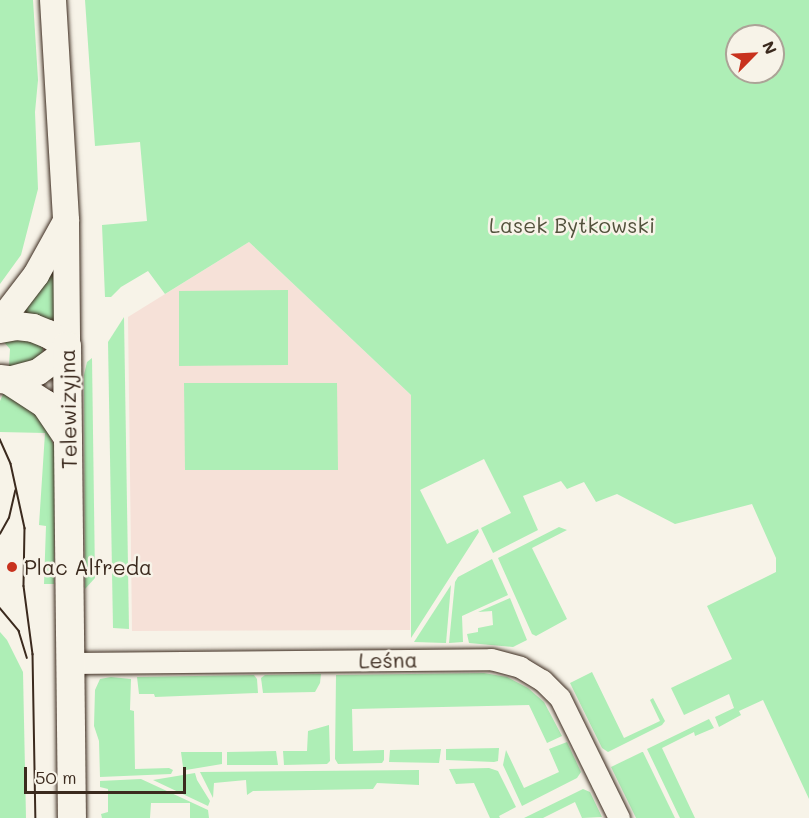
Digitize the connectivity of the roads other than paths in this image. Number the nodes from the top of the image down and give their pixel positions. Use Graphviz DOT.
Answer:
graph roads {
  1 [pos="53,0"];
  2 [pos="66,221"];
  3 [pos="0,322"];
  4 [pos="0,328"];
  5 [pos="67,349"];
  6 [pos="4,379"];
  7 [pos="68,438"];
  8 [pos="70,663"];
  9 [pos="72,818"];
  10 [pos="619,818"];
  1 -- 2 [label="street, Telewizyjna"];
  2 -- 3 [label="street"];
  2 -- 5 [label="street, Telewizyjna"];
  4 -- 5 [label="main road"];
  5 -- 6 [label="street"];
  5 -- 7 [label="main road, Telewizyjna"];
  6 -- 7 [label="main road"];
  7 -- 8 [label="main road, Telewizyjna"];
  8 -- 9 [label="main road, Telewizyjna"];
  8 -- 10 [label="street, Leśna"];
}
